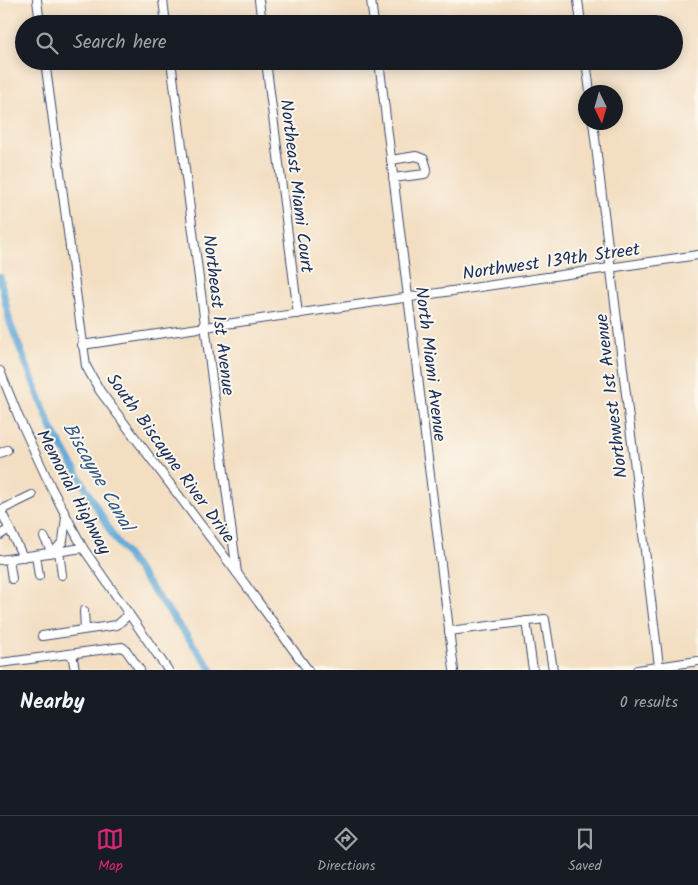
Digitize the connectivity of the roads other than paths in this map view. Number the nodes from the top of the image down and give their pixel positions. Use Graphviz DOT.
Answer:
graph roads {
  1 [pos="37,0"];
  2 [pos="163,0"];
  3 [pos="259,0"];
  4 [pos="371,0"];
  5 [pos="578,0"];
  6 [pos="39,15"];
  7 [pos="165,15"];
  8 [pos="261,15"];
  9 [pos="373,15"];
  10 [pos="580,15"];
  11 [pos="46,70"];
  12 [pos="172,70"];
  13 [pos="267,70"];
  14 [pos="379,70"];
  15 [pos="587,70"];
  16 [pos="589,85"];
  17 [pos="594,130"];
  18 [pos="391,160"];
  19 [pos="393,178"];
  20 [pos="698,255"];
  21 [pos="611,268"];
  22 [pos="408,298"];
  23 [pos="298,314"];
  24 [pos="205,328"];
  25 [pos="82,345"];
  26 [pos="0,371"];
  27 [pos="32,495"];
  28 [pos="0,510"];
  29 [pos="66,516"];
  30 [pos="9,529"];
  31 [pos="0,535"];
  32 [pos="44,536"];
  33 [pos="83,548"];
  34 [pos="55,552"];
  35 [pos="36,555"];
  36 [pos="22,557"];
  37 [pos="9,559"];
  38 [pos="0,560"];
  39 [pos="237,573"];
  40 [pos="62,575"];
  41 [pos="39,576"];
  42 [pos="12,579"];
  43 [pos="84,611"];
  44 [pos="128,612"];
  45 [pos="526,622"];
  46 [pos="85,629"];
  47 [pos="449,631"];
  48 [pos="42,636"];
  49 [pos="72,654"];
  50 [pos="698,661"];
  51 [pos="0,663"];
  52 [pos="659,666"];
  53 [pos="74,670"];
  54 [pos="140,670"];
  55 [pos="168,670"];
  56 [pos="308,670"];
  57 [pos="454,670"];
  58 [pos="534,670"];
  59 [pos="553,670"];
  60 [pos="636,670"];
  1 -- 6 [label="street"];
  2 -- 7 [label="street"];
  3 -- 8 [label="street"];
  4 -- 9 [label="street"];
  5 -- 10 [label="street"];
  11 -- 25 [label="street, South Biscayne River Drive"];
  12 -- 24 [label="street, Northeast 1st Avenue"];
  13 -- 23 [label="street, Northeast Miami Court"];
  14 -- 18 [label="street, North Miami Avenue"];
  15 -- 16 [label="street"];
  17 -- 21 [label="street, Northwest 1st Avenue"];
  18 -- 19 [label="street, North Miami Avenue"];
  18 -- 19 [label="street"];
  19 -- 22 [label="street, North Miami Avenue"];
  20 -- 21 [label="street, Northwest 139th Street"];
  21 -- 22 [label="street, Northwest 139th Street"];
  21 -- 52 [label="street, Northwest 1st Avenue"];
  22 -- 23 [label="street, Northwest 139th Street"];
  22 -- 47 [label="street, North Miami Avenue"];
  23 -- 24 [label="street, Northwest 139th Street"];
  24 -- 25 [label="street, Northwest 139th Street"];
  24 -- 39 [label="street, Northeast 1st Avenue"];
  25 -- 39 [label="street, South Biscayne River Drive"];
  26 -- 29 [label="street, Memorial Highway"];
  27 -- 28 [label="street"];
  28 -- 30 [label="street"];
  29 -- 33 [label="street, Memorial Highway"];
  29 -- 34 [label="street"];
  30 -- 31 [label="street"];
  30 -- 36 [label="street"];
  32 -- 34 [label="street"];
  33 -- 34 [label="street"];
  33 -- 44 [label="street, Memorial Highway"];
  34 -- 35 [label="street"];
  34 -- 40 [label="street"];
  35 -- 36 [label="street"];
  35 -- 41 [label="street"];
  36 -- 37 [label="street"];
  37 -- 38 [label="street"];
  37 -- 42 [label="street"];
  39 -- 56 [label="street, South Biscayne River Drive"];
  43 -- 46 [label="street"];
  44 -- 46 [label="street"];
  44 -- 55 [label="street, Memorial Highway"];
  45 -- 47 [label="street"];
  45 -- 58 [label="street"];
  45 -- 59 [label="street"];
  46 -- 48 [label="street"];
  47 -- 57 [label="street, North Miami Avenue"];
  49 -- 51 [label="street"];
  49 -- 53 [label="street"];
  49 -- 54 [label="street"];
  50 -- 52 [label="street"];
  52 -- 60 [label="street"];
}
